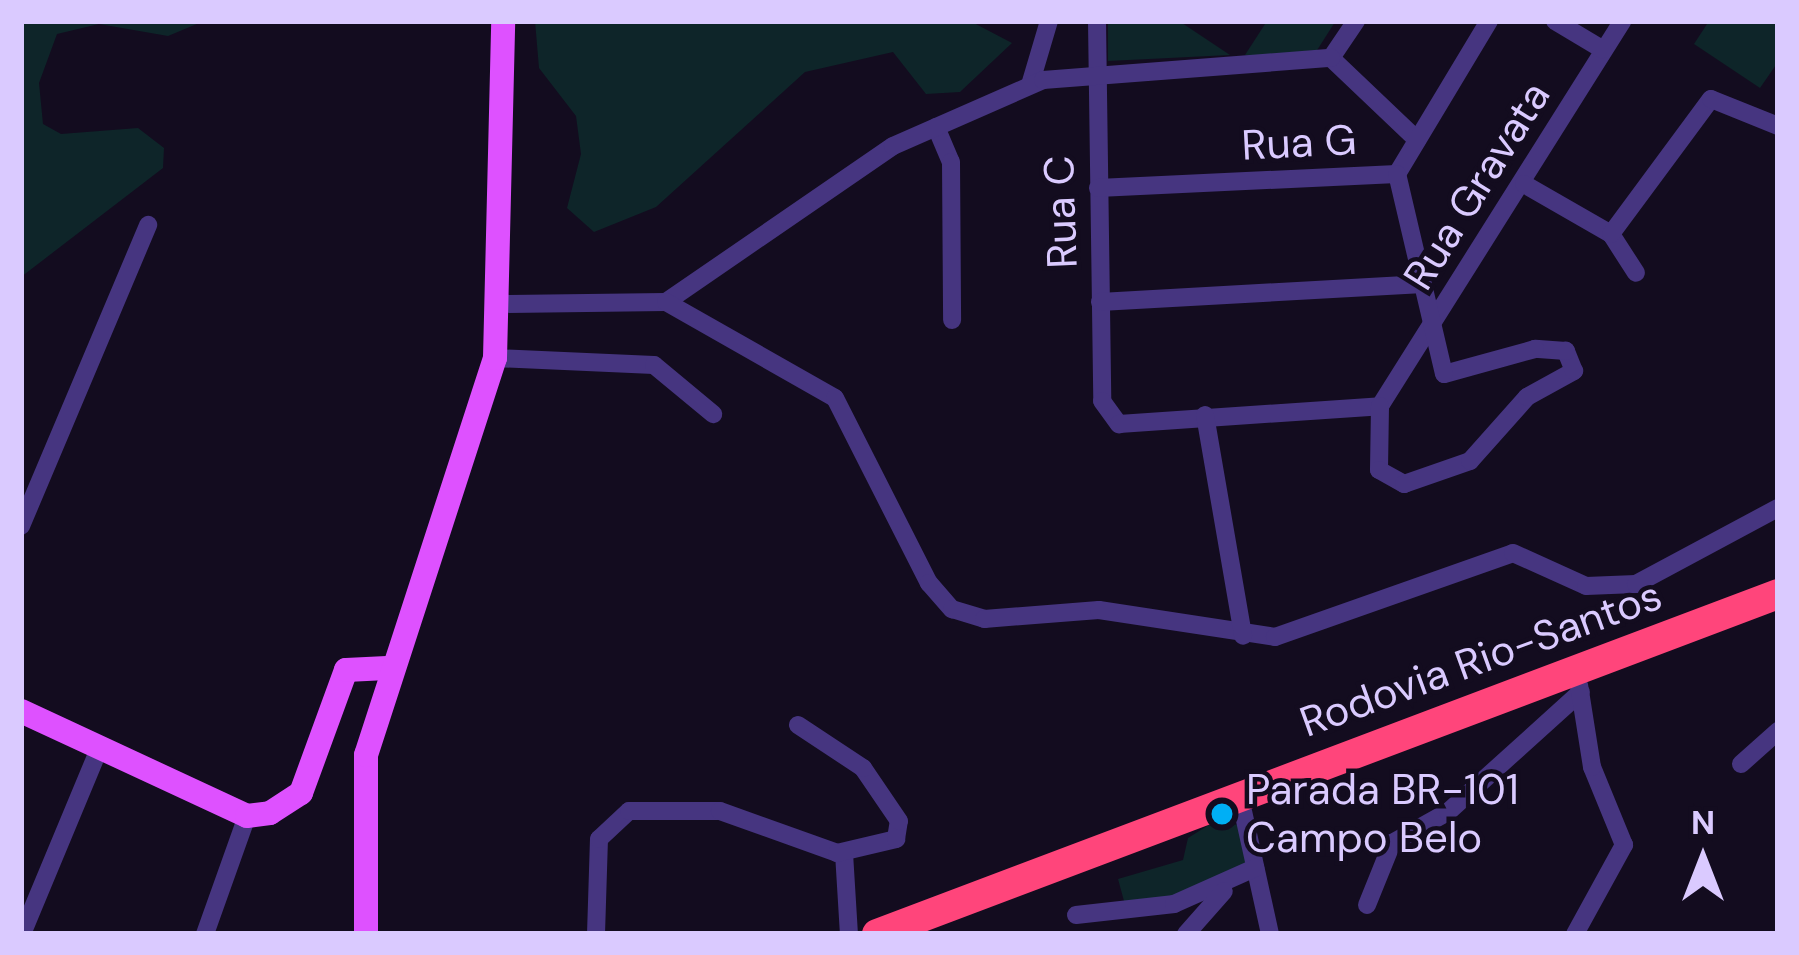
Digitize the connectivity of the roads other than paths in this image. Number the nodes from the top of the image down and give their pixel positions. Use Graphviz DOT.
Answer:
graph roads {
  1 [pos="503,21"];
  2 [pos="1049,21"];
  3 [pos="1097,21"];
  4 [pos="1356,21"];
  5 [pos="1489,21"];
  6 [pos="1555,21"];
  7 [pos="1622,21"];
  8 [pos="1602,50"];
  9 [pos="1331,58"];
  10 [pos="1092,69"];
  11 [pos="1030,86"];
  12 [pos="1778,126"];
  13 [pos="936,127"];
  14 [pos="1417,140"];
  15 [pos="1397,174"];
  16 [pos="1524,184"];
  17 [pos="1098,188"];
  18 [pos="148,225"];
  19 [pos="1611,234"];
  20 [pos="1636,272"];
  21 [pos="1418,284"];
  22 [pos="665,302"];
  23 [pos="1100,302"];
  24 [pos="499,304"];
  25 [pos="952,320"];
  26 [pos="1432,327"];
  27 [pos="495,358"];
  28 [pos="1380,406"];
  29 [pos="713,414"];
  30 [pos="1205,415"];
  31 [pos="1778,508"];
  32 [pos="21,526"];
  33 [pos="1778,593"];
  34 [pos="1243,636"];
  35 [pos="387,668"];
  36 [pos="1578,680"];
  37 [pos="21,711"];
  38 [pos="798,725"];
  39 [pos="1778,731"];
  40 [pos="100,747"];
  41 [pos="1742,764"];
  42 [pos="1239,794"];
  43 [pos="247,816"];
  44 [pos="844,853"];
  45 [pos="1257,876"];
  46 [pos="1366,905"];
  47 [pos="1076,915"];
  48 [pos="22,934"];
  49 [pos="205,934"];
  50 [pos="366,934"];
  51 [pos="596,934"];
  52 [pos="849,934"];
  53 [pos="877,934"];
  54 [pos="1186,934"];
  55 [pos="1270,934"];
  56 [pos="1575,934"];
  1 -- 24 [label="main road"];
  2 -- 11 [label="street"];
  3 -- 10 [label="street, Rua C"];
  4 -- 9 [label="street"];
  5 -- 14 [label="street, Rua G"];
  6 -- 8 [label="street"];
  7 -- 8 [label="street, Rua Gravata"];
  8 -- 16 [label="street, Rua Gravata"];
  9 -- 10 [label="street"];
  9 -- 14 [label="street"];
  10 -- 11 [label="street"];
  10 -- 17 [label="street, Rua C"];
  11 -- 13 [label="street"];
  12 -- 19 [label="street"];
  13 -- 22 [label="street"];
  13 -- 25 [label="street"];
  14 -- 15 [label="street, Rua G"];
  15 -- 17 [label="street, Rua G"];
  15 -- 21 [label="street"];
  16 -- 19 [label="street"];
  16 -- 26 [label="street, Rua Gravata"];
  17 -- 23 [label="street, Rua C"];
  18 -- 32 [label="street"];
  19 -- 20 [label="street"];
  21 -- 23 [label="street"];
  21 -- 26 [label="street"];
  22 -- 24 [label="street"];
  22 -- 34 [label="street"];
  23 -- 30 [label="street, Rua C"];
  24 -- 27 [label="main road"];
  26 -- 28 [label="street, Rua Gravata"];
  26 -- 28 [label="street"];
  27 -- 29 [label="street"];
  27 -- 35 [label="main road"];
  28 -- 30 [label="street"];
  30 -- 34 [label="street"];
  31 -- 34 [label="street"];
  33 -- 36 [label="highway, Rodovia Rio-Santos"];
  35 -- 43 [label="main road"];
  35 -- 50 [label="main road"];
  36 -- 42 [label="highway, Rodovia Rio-Santos"];
  36 -- 46 [label="street"];
  36 -- 56 [label="street"];
  37 -- 40 [label="main road"];
  38 -- 44 [label="street"];
  39 -- 41 [label="street"];
  40 -- 43 [label="main road"];
  40 -- 48 [label="street"];
  42 -- 45 [label="street"];
  42 -- 53 [label="highway, Rodovia Rio-Santos"];
  43 -- 49 [label="street"];
  44 -- 51 [label="street"];
  44 -- 52 [label="street"];
  45 -- 47 [label="street"];
  45 -- 54 [label="street"];
  45 -- 55 [label="street"];
}
